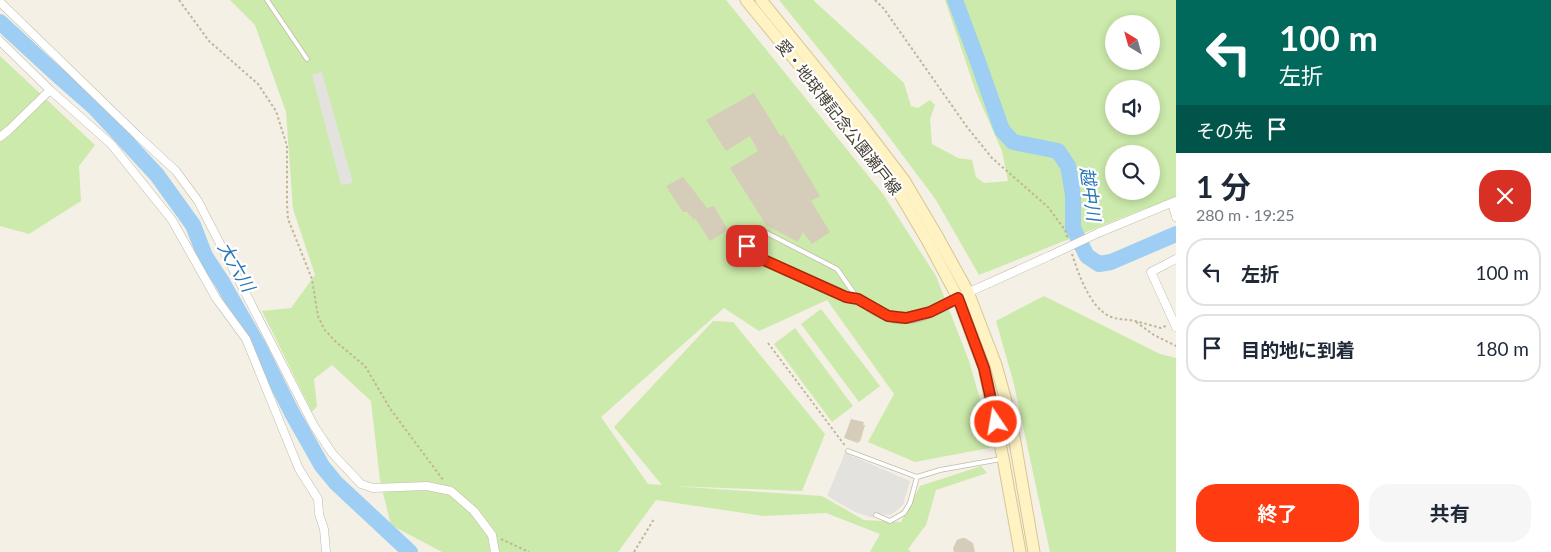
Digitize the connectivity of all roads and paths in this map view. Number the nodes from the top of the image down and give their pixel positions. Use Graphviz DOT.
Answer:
graph roads {
  1 [pos="179,0"];
  2 [pos="267,0"];
  3 [pos="746,0"];
  4 [pos="761,0"];
  5 [pos="875,0"];
  6 [pos="0,2"];
  7 [pos="0,40"];
  8 [pos="307,59"];
  9 [pos="50,90"];
  10 [pos="0,137"];
  11 [pos="1174,202"];
  12 [pos="1175,215"];
  13 [pos="1069,244"];
  14 [pos="1072,250"];
  15 [pos="1176,259"];
  16 [pos="963,295"];
  17 [pos="858,299"];
  18 [pos="1134,320"];
  19 [pos="1175,325"];
  20 [pos="768,343"];
  21 [pos="1176,346"];
  22 [pos="848,451"];
  23 [pos="1003,458"];
  24 [pos="917,477"];
  25 [pos="451,491"];
  26 [pos="876,515"];
  27 [pos="654,519"];
  28 [pos="492,535"];
  29 [pos="326,552"];
  30 [pos="495,552"];
  31 [pos="529,552"];
  32 [pos="634,552"];
  33 [pos="1020,552"];
  34 [pos="1034,552"];
  1 -- 25 [label="path"];
  2 -- 8 [label="lane"];
  3 -- 16 [label="main road, 愛・地球博記念公園瀬戸線"];
  4 -- 16 [label="main road, 愛・地球博記念公園瀬戸線"];
  5 -- 13 [label="path"];
  6 -- 25 [label="street"];
  7 -- 9 [label="street"];
  9 -- 10 [label="street"];
  9 -- 29 [label="street"];
  11 -- 12 [label="street"];
  11 -- 16 [label="street, bridge"];
  14 -- 18 [label="path"];
  15 -- 19 [label="street"];
  16 -- 17 [label="street"];
  16 -- 23 [label="main road, 愛・地球博記念公園瀬戸線"];
  16 -- 34 [label="main road, 愛・地球博記念公園瀬戸線"];
  17 -- 17 [label="lane"];
  18 -- 19 [label="path"];
  18 -- 21 [label="path"];
  20 -- 22 [label="path"];
  22 -- 24 [label="lane"];
  23 -- 24 [label="lane"];
  23 -- 33 [label="main road, 愛・地球博記念公園瀬戸線"];
  24 -- 26 [label="lane"];
  25 -- 28 [label="street"];
  27 -- 32 [label="path"];
  28 -- 30 [label="street"];
  28 -- 31 [label="path"];
}
